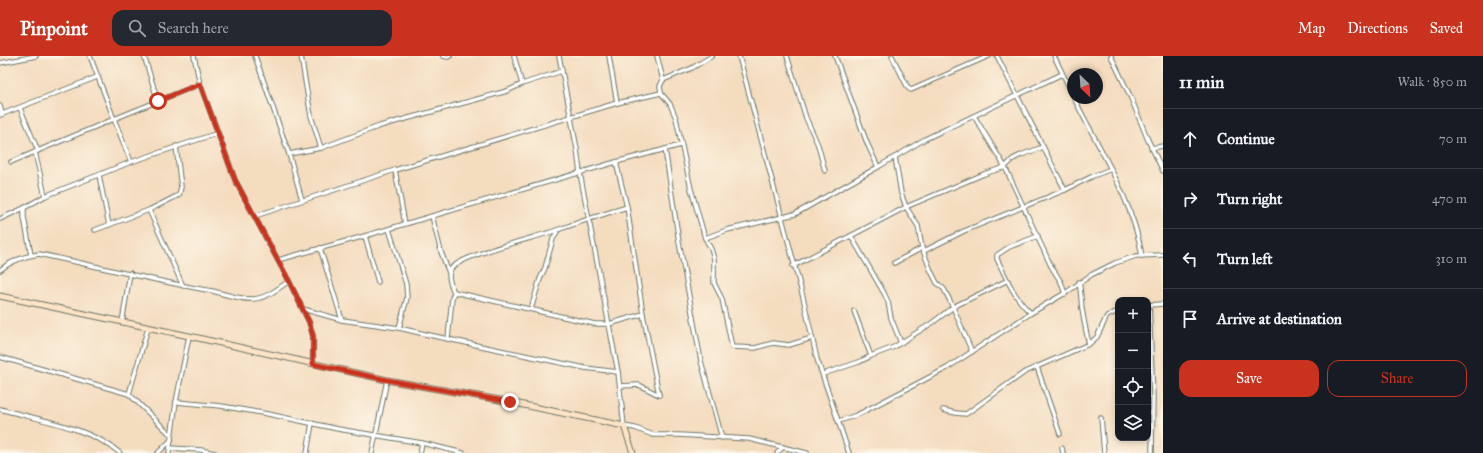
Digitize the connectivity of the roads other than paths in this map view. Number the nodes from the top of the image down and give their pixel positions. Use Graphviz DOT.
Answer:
graph roads {
  1 [pos="36,56"];
  2 [pos="90,56"];
  3 [pos="144,56"];
  4 [pos="195,56"];
  5 [pos="255,56"];
  6 [pos="301,56"];
  7 [pos="443,56"];
  8 [pos="450,56"];
  9 [pos="514,56"];
  10 [pos="559,56"];
  11 [pos="609,56"];
  12 [pos="657,56"];
  13 [pos="712,56"];
  14 [pos="739,56"];
  15 [pos="787,56"];
  16 [pos="835,56"];
  17 [pos="892,56"];
  18 [pos="989,56"];
  19 [pos="997,56"];
  20 [pos="1054,56"];
  21 [pos="1111,56"];
  22 [pos="0,63"];
  23 [pos="562,71"];
  24 [pos="1062,74"];
  25 [pos="97,77"];
  26 [pos="663,80"];
  27 [pos="200,84"];
  28 [pos="522,84"];
  29 [pos="1067,84"];
  30 [pos="661,92"];
  31 [pos="1017,95"];
  32 [pos="158,101"];
  33 [pos="617,103"];
  34 [pos="1077,104"];
  35 [pos="0,106"];
  36 [pos="20,108"];
  37 [pos="1,115"];
  38 [pos="974,116"];
  39 [pos="571,117"];
  40 [pos="114,119"];
  41 [pos="218,133"];
  42 [pos="681,145"];
  43 [pos="176,146"];
  44 [pos="1163,146"];
  45 [pos="1043,147"];
  46 [pos="320,148"];
  47 [pos="1151,148"];
  48 [pos="665,149"];
  49 [pos="37,152"];
  50 [pos="288,154"];
  51 [pos="895,157"];
  52 [pos="11,162"];
  53 [pos="131,162"];
  54 [pos="616,162"];
  55 [pos="878,166"];
  56 [pos="1005,167"];
  57 [pos="1111,169"];
  58 [pos="395,170"];
  59 [pos="825,171"];
  60 [pos="1163,171"];
  61 [pos="580,173"];
  62 [pos="99,175"];
  63 [pos="1065,190"];
  64 [pos="45,196"];
  65 [pos="302,200"];
  66 [pos="627,207"];
  67 [pos="906,207"];
  68 [pos="1024,207"];
  69 [pos="24,208"];
  70 [pos="149,210"];
  71 [pos="255,216"];
  72 [pos="432,216"];
  73 [pos="782,218"];
  74 [pos="0,219"];
  75 [pos="588,219"];
  76 [pos="405,224"];
  77 [pos="110,225"];
  78 [pos="389,229"];
  79 [pos="95,230"];
  80 [pos="558,230"];
  81 [pos="365,236"];
  82 [pos="852,236"];
  83 [pos="1038,236"];
  84 [pos="705,238"];
  85 [pos="320,248"];
  86 [pos="923,250"];
  87 [pos="31,255"];
  88 [pos="1163,255"];
  89 [pos="1142,256"];
  90 [pos="278,260"];
  91 [pos="894,263"];
  92 [pos="793,266"];
  93 [pos="0,270"];
  94 [pos="130,274"];
  95 [pos="449,274"];
  96 [pos="1008,280"];
  97 [pos="289,281"];
  98 [pos="378,282"];
  99 [pos="1079,282"];
  100 [pos="184,286"];
  101 [pos="454,292"];
  102 [pos="1065,294"];
  103 [pos="0,296"];
  104 [pos="1163,304"];
  105 [pos="1151,305"];
  106 [pos="953,307"];
  107 [pos="304,309"];
  108 [pos="531,309"];
  109 [pos="854,311"];
  110 [pos="1115,312"];
  111 [pos="1031,313"];
  112 [pos="644,314"];
  113 [pos="342,320"];
  114 [pos="122,323"];
  115 [pos="609,324"];
  116 [pos="148,328"];
  117 [pos="399,328"];
  118 [pos="1150,333"];
  119 [pos="189,336"];
  120 [pos="812,338"];
  121 [pos="448,339"];
  122 [pos="901,343"];
  123 [pos="1089,344"];
  124 [pos="972,352"];
  125 [pos="871,356"];
  126 [pos="0,357"];
  127 [pos="313,364"];
  128 [pos="1037,367"];
  129 [pos="618,372"];
  130 [pos="823,374"];
  131 [pos="387,380"];
  132 [pos="620,386"];
  133 [pos="129,394"];
  134 [pos="176,402"];
  135 [pos="0,409"];
  136 [pos="943,410"];
  137 [pos="1101,418"];
  138 [pos="839,421"];
  139 [pos="312,423"];
  140 [pos="624,426"];
  141 [pos="1060,434"];
  142 [pos="374,436"];
  143 [pos="171,438"];
  144 [pos="722,438"];
  145 [pos="422,443"];
  146 [pos="783,447"];
  147 [pos="170,448"];
  148 [pos="120,453"];
  149 [pos="158,453"];
  150 [pos="169,453"];
  151 [pos="215,453"];
  152 [pos="307,453"];
  153 [pos="372,453"];
  154 [pos="420,453"];
  155 [pos="463,453"];
  156 [pos="633,453"];
  157 [pos="777,453"];
  158 [pos="807,453"];
  159 [pos="849,453"];
  160 [pos="1104,453"];
  161 [pos="1152,453"];
  1 -- 22 [label="street"];
  2 -- 25 [label="street"];
  3 -- 32 [label="street"];
  4 -- 27 [label="street"];
  5 -- 50 [label="street"];
  6 -- 46 [label="street"];
  7 -- 8 [label="street"];
  9 -- 28 [label="street"];
  10 -- 23 [label="street"];
  11 -- 33 [label="street"];
  12 -- 26 [label="street"];
  13 -- 26 [label="street"];
  14 -- 73 [label="street"];
  15 -- 59 [label="street"];
  16 -- 55 [label="street"];
  17 -- 18 [label="street"];
  19 -- 31 [label="street"];
  20 -- 24 [label="street"];
  21 -- 47 [label="street"];
  23 -- 28 [label="street"];
  23 -- 39 [label="street"];
  24 -- 29 [label="street"];
  24 -- 31 [label="street"];
  25 -- 36 [label="street"];
  25 -- 40 [label="street"];
  26 -- 30 [label="street"];
  27 -- 32 [label="street"];
  27 -- 41 [label="street"];
  28 -- 46 [label="street"];
  30 -- 33 [label="street"];
  30 -- 42 [label="street"];
  31 -- 38 [label="street"];
  31 -- 45 [label="street"];
  32 -- 40 [label="street"];
  33 -- 39 [label="street"];
  34 -- 57 [label="street"];
  35 -- 37 [label="street"];
  36 -- 37 [label="street"];
  36 -- 49 [label="street"];
  38 -- 51 [label="street"];
  38 -- 56 [label="street"];
  39 -- 58 [label="street"];
  39 -- 61 [label="street"];
  40 -- 49 [label="street"];
  40 -- 53 [label="street"];
  41 -- 43 [label="street"];
  41 -- 71 [label="street"];
  42 -- 48 [label="street"];
  42 -- 84 [label="street"];
  43 -- 53 [label="street"];
  43 -- 70 [label="street"];
  44 -- 47 [label="street"];
  45 -- 56 [label="street"];
  45 -- 63 [label="street"];
  46 -- 50 [label="street"];
  47 -- 60 [label="street"];
  48 -- 54 [label="street"];
  48 -- 144 [label="street"];
  49 -- 52 [label="street"];
  49 -- 64 [label="street"];
  50 -- 65 [label="street"];
  51 -- 55 [label="street"];
  51 -- 67 [label="street"];
  53 -- 62 [label="street"];
  54 -- 61 [label="street"];
  54 -- 66 [label="street"];
  55 -- 73 [label="street"];
  56 -- 67 [label="street"];
  56 -- 68 [label="street"];
  57 -- 63 [label="street"];
  57 -- 89 [label="street"];
  58 -- 65 [label="street"];
  58 -- 76 [label="street"];
  61 -- 72 [label="street"];
  61 -- 75 [label="street"];
  62 -- 64 [label="street"];
  62 -- 77 [label="street"];
  63 -- 68 [label="street"];
  64 -- 69 [label="street"];
  65 -- 71 [label="street"];
  66 -- 75 [label="street"];
  66 -- 112 [label="street"];
  67 -- 82 [label="street"];
  67 -- 86 [label="street"];
  68 -- 83 [label="street"];
  68 -- 86 [label="street"];
  69 -- 74 [label="street"];
  69 -- 87 [label="street"];
  70 -- 77 [label="street"];
  70 -- 100 [label="street"];
  71 -- 90 [label="street"];
  72 -- 76 [label="street"];
  72 -- 95 [label="street"];
  73 -- 84 [label="street"];
  73 -- 92 [label="street"];
  75 -- 80 [label="street"];
  75 -- 115 [label="street"];
  76 -- 78 [label="street"];
  77 -- 79 [label="street"];
  78 -- 81 [label="street"];
  78 -- 117 [label="street"];
  80 -- 95 [label="street"];
  80 -- 108 [label="street"];
  81 -- 85 [label="street"];
  81 -- 98 [label="street"];
  82 -- 92 [label="street"];
  82 -- 122 [label="street"];
  83 -- 96 [label="street"];
  83 -- 102 [label="street"];
  84 -- 120 [label="street"];
  85 -- 90 [label="street"];
  85 -- 113 [label="street"];
  86 -- 91 [label="street"];
  86 -- 106 [label="street"];
  87 -- 93 [label="street"];
  87 -- 94 [label="street"];
  88 -- 89 [label="street"];
  89 -- 99 [label="street"];
  90 -- 97 [label="street"];
  92 -- 120 [label="street"];
  94 -- 100 [label="street"];
  94 -- 114 [label="street"];
  95 -- 101 [label="street"];
  96 -- 106 [label="street"];
  96 -- 111 [label="street"];
  97 -- 100 [label="street"];
  97 -- 107 [label="street"];
  99 -- 102 [label="street"];
  99 -- 123 [label="street"];
  101 -- 108 [label="street"];
  101 -- 121 [label="street"];
  102 -- 111 [label="street"];
  103 -- 114 [label="street"];
  104 -- 105 [label="street"];
  106 -- 122 [label="street"];
  106 -- 124 [label="street"];
  107 -- 113 [label="street"];
  107 -- 127 [label="street"];
  108 -- 115 [label="street"];
  109 -- 125 [label="street"];
  110 -- 123 [label="street"];
  111 -- 124 [label="street"];
  112 -- 115 [label="street"];
  112 -- 132 [label="street"];
  113 -- 117 [label="street"];
  114 -- 116 [label="street"];
  115 -- 129 [label="street"];
  116 -- 119 [label="street"];
  116 -- 133 [label="street"];
  117 -- 121 [label="street"];
  118 -- 161 [label="street"];
  119 -- 127 [label="street"];
  119 -- 134 [label="street"];
  120 -- 130 [label="street"];
  121 -- 129 [label="street"];
  122 -- 125 [label="street"];
  123 -- 128 [label="street"];
  124 -- 138 [label="street"];
  125 -- 130 [label="street"];
  126 -- 133 [label="street"];
  127 -- 131 [label="street"];
  128 -- 136 [label="street"];
  128 -- 141 [label="street"];
  129 -- 132 [label="street"];
  130 -- 138 [label="street"];
  131 -- 140 [label="street"];
  131 -- 142 [label="street"];
  132 -- 140 [label="street"];
  133 -- 143 [label="street"];
  134 -- 139 [label="street"];
  134 -- 143 [label="street"];
  135 -- 148 [label="street"];
  137 -- 160 [label="street"];
  138 -- 159 [label="street"];
  139 -- 142 [label="street"];
  139 -- 152 [label="street"];
  140 -- 144 [label="street"];
  140 -- 156 [label="street"];
  142 -- 145 [label="street"];
  142 -- 153 [label="street"];
  143 -- 147 [label="street"];
  143 -- 149 [label="street"];
  144 -- 146 [label="street"];
  145 -- 154 [label="street"];
  145 -- 155 [label="street"];
  146 -- 157 [label="street"];
  146 -- 158 [label="street"];
  147 -- 150 [label="street"];
  147 -- 151 [label="street"];
}
